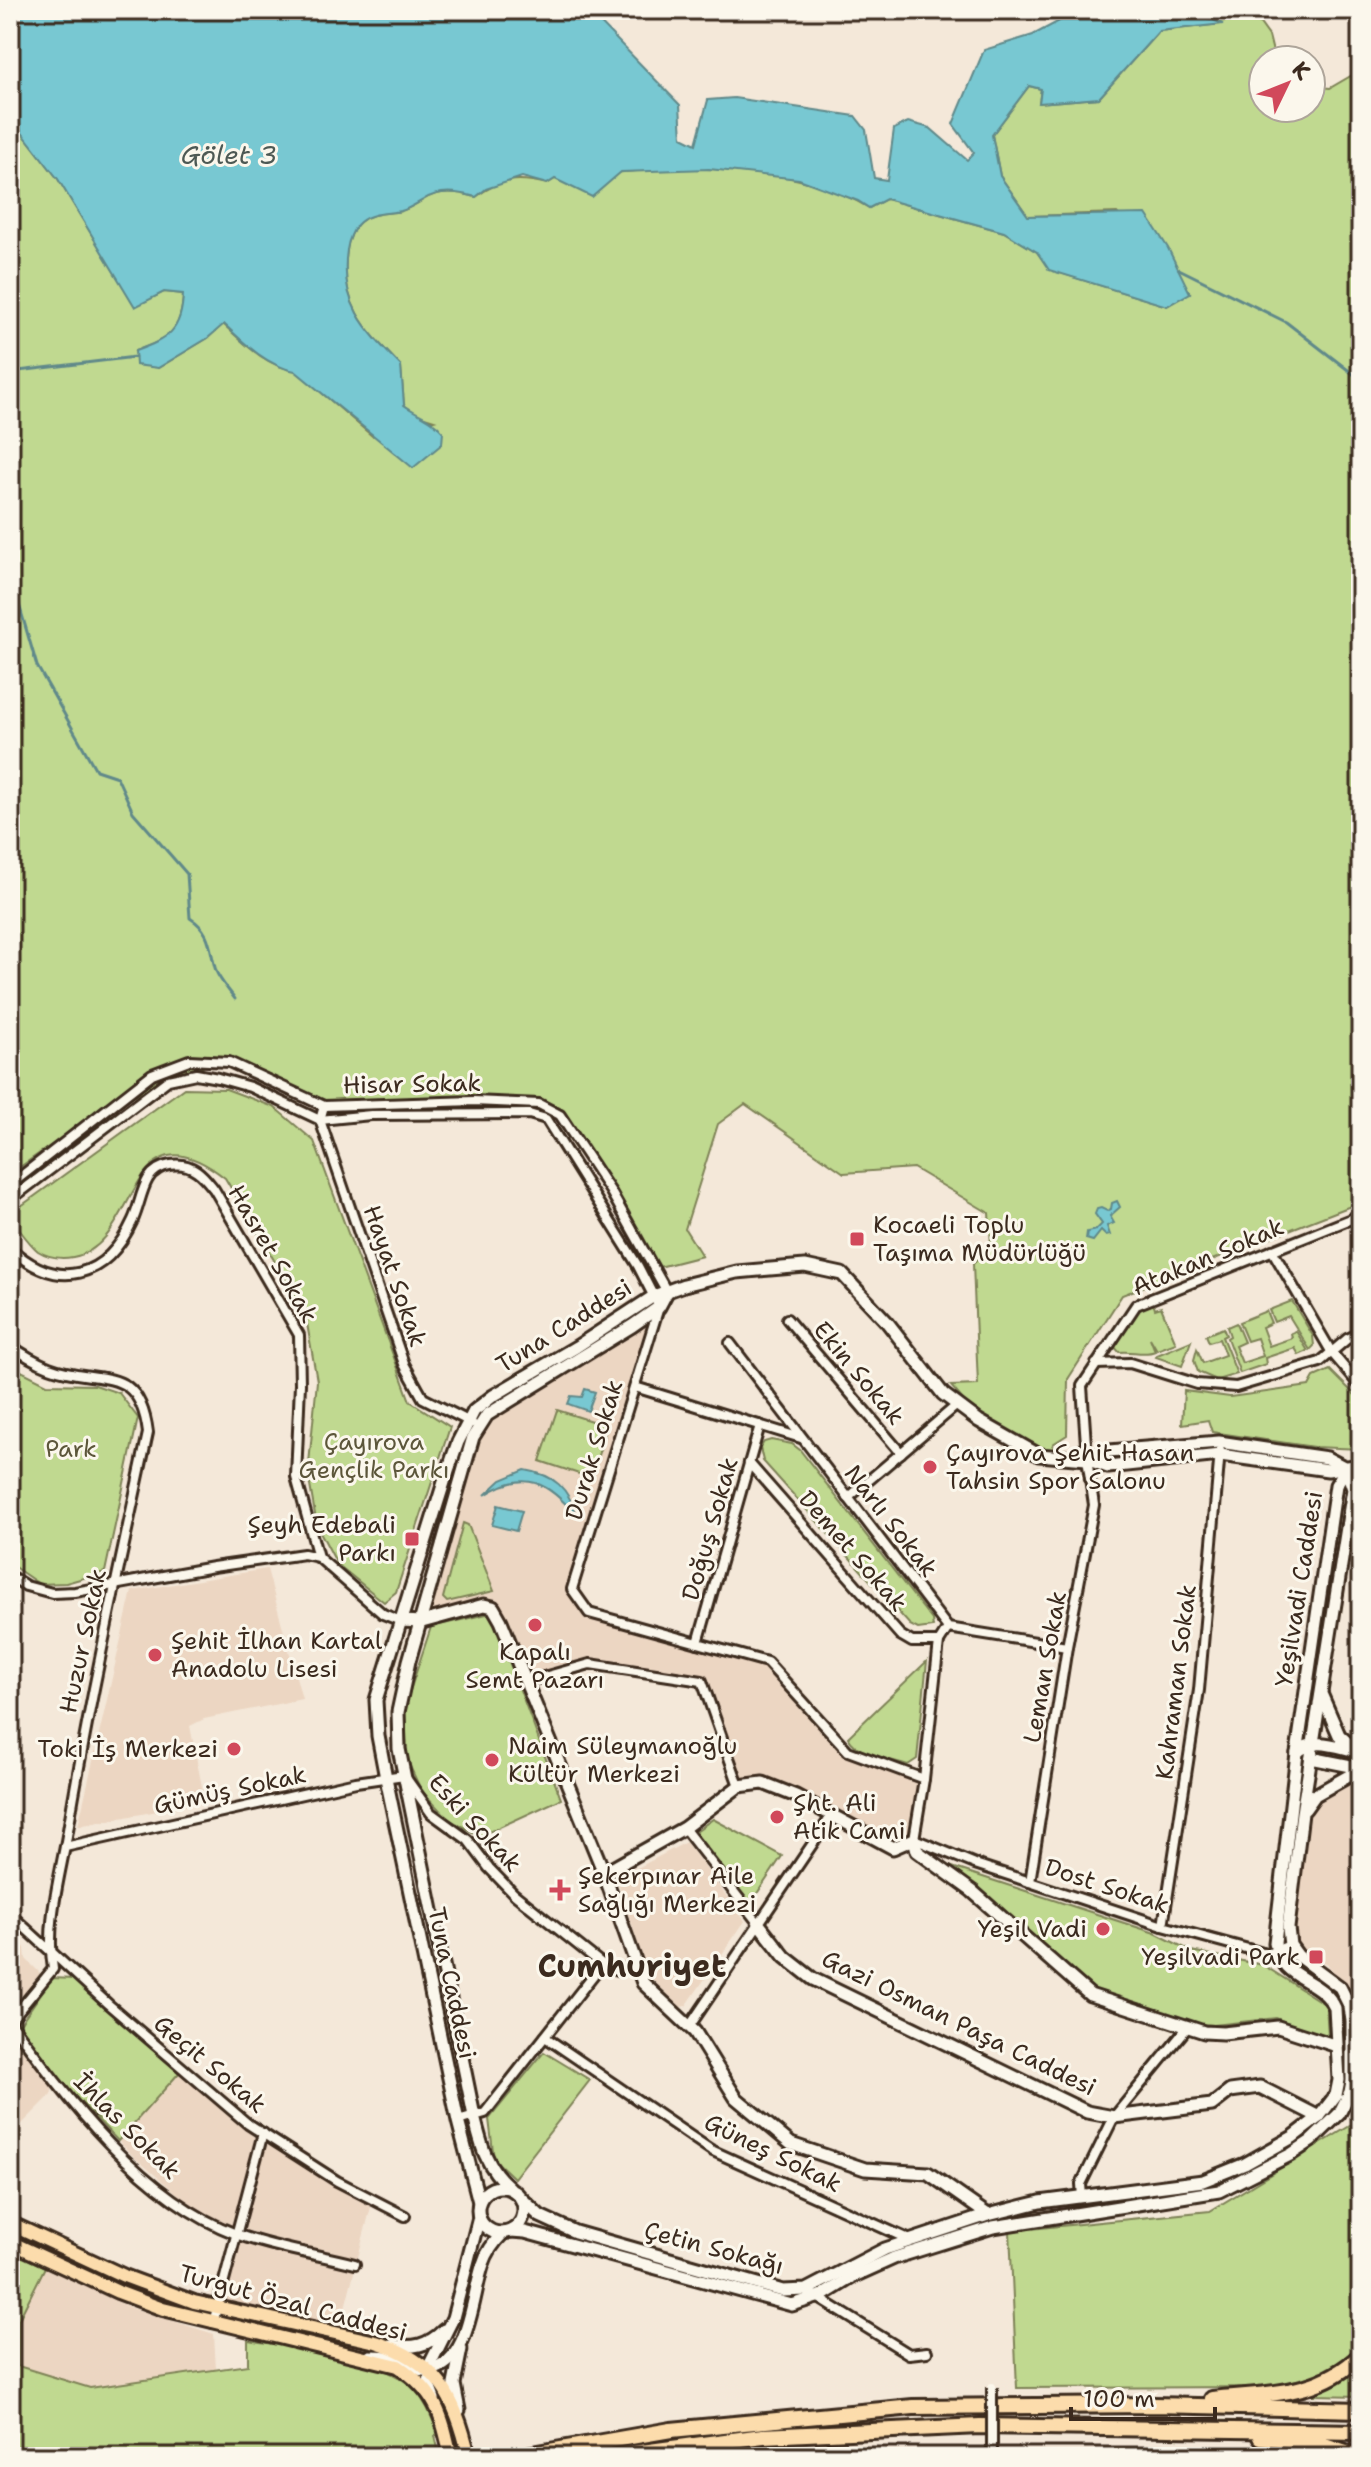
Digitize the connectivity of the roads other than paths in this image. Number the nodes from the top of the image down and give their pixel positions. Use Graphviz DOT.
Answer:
graph roads {
  1 [pos="324,1106"];
  2 [pos="320,1120"];
  3 [pos="10,1185"];
  4 [pos="10,1200"];
  5 [pos="1361,1215"];
  6 [pos="10,1248"];
  7 [pos="1272,1250"];
  8 [pos="667,1292"];
  9 [pos="657,1302"];
  10 [pos="787,1319"];
  11 [pos="1361,1333"];
  12 [pos="730,1343"];
  13 [pos="10,1345"];
  14 [pos="1332,1353"];
  15 [pos="1096,1364"];
  16 [pos="635,1387"];
  17 [pos="1361,1387"];
  18 [pos="957,1405"];
  19 [pos="474,1424"];
  20 [pos="760,1425"];
  21 [pos="802,1438"];
  22 [pos="1219,1442"];
  23 [pos="901,1453"];
  24 [pos="1220,1455"];
  25 [pos="1087,1459"];
  26 [pos="749,1463"];
  27 [pos="1361,1465"];
  28 [pos="1346,1469"];
  29 [pos="848,1498"];
  30 [pos="318,1557"];
  31 [pos="10,1576"];
  32 [pos="116,1584"];
  33 [pos="401,1621"];
  34 [pos="422,1622"];
  35 [pos="948,1628"];
  36 [pos="939,1642"];
  37 [pos="698,1643"];
  38 [pos="1067,1647"];
  39 [pos="526,1682"];
  40 [pos="1321,1692"];
  41 [pos="1314,1742"];
  42 [pos="1359,1752"];
  43 [pos="1297,1753"];
  44 [pos="1311,1758"];
  45 [pos="1361,1769"];
  46 [pos="404,1775"];
  47 [pos="386,1778"];
  48 [pos="924,1779"];
  49 [pos="739,1786"];
  50 [pos="1302,1813"];
  51 [pos="832,1815"];
  52 [pos="684,1828"];
  53 [pos="914,1839"];
  54 [pos="65,1847"];
  55 [pos="604,1873"];
  56 [pos="1030,1882"];
  57 [pos="10,1914"];
  58 [pos="759,1924"];
  59 [pos="1163,1926"];
  60 [pos="1290,1945"];
  61 [pos="50,1949"];
  62 [pos="1276,1952"];
  63 [pos="602,1964"];
  64 [pos="637,1966"];
  65 [pos="10,2021"];
  66 [pos="689,2027"];
  67 [pos="1187,2028"];
  68 [pos="545,2037"];
  69 [pos="1337,2046"];
  70 [pos="474,2116"];
  71 [pos="1114,2117"];
  72 [pos="1319,2117"];
  73 [pos="458,2121"];
  74 [pos="1329,2125"];
  75 [pos="263,2133"];
  76 [pos="510,2188"];
  77 [pos="1082,2197"];
  78 [pos="521,2198"];
  79 [pos="479,2202"];
  80 [pos="988,2215"];
  81 [pos="405,2216"];
  82 [pos="479,2217"];
  83 [pos="10,2223"];
  84 [pos="507,2232"];
  85 [pos="237,2235"];
  86 [pos="910,2240"];
  87 [pos="10,2242"];
  88 [pos="355,2264"];
  89 [pos="812,2294"];
  90 [pos="217,2308"];
  91 [pos="455,2308"];
  92 [pos="213,2323"];
  93 [pos="467,2329"];
  94 [pos="376,2342"];
  95 [pos="927,2352"];
  96 [pos="358,2355"];
  97 [pos="1361,2355"];
  98 [pos="429,2370"];
  99 [pos="992,2387"];
  100 [pos="435,2401"];
  101 [pos="1155,2405"];
  102 [pos="1361,2410"];
  103 [pos="463,2427"];
  104 [pos="1197,2428"];
  105 [pos="1361,2432"];
  106 [pos="451,2457"];
  107 [pos="469,2457"];
  108 [pos="515,2457"];
  109 [pos="604,2457"];
  110 [pos="992,2457"];
  111 [pos="1217,2457"];
  112 [pos="1264,2457"];
  113 [pos="1361,2457"];
  1 -- 2 [label="street"];
  1 -- 3 [label="street, Hisar Sokak"];
  1 -- 8 [label="street, Hisar Sokak"];
  2 -- 4 [label="street, Hisar Sokak"];
  2 -- 9 [label="street, Hisar Sokak"];
  2 -- 19 [label="street, Hayat Sokak"];
  5 -- 7 [label="street, Atakan Sokak"];
  6 -- 30 [label="street, Hasret Sokak"];
  7 -- 14 [label="street"];
  7 -- 15 [label="street, Atakan Sokak"];
  8 -- 9 [label="street, Tuna Caddesi"];
  8 -- 18 [label="street, Tuna Caddesi"];
  9 -- 16 [label="street, Durak Sokak"];
  9 -- 19 [label="street, Tuna Caddesi"];
  10 -- 23 [label="street, Ekin Sokak"];
  11 -- 14 [label="street"];
  12 -- 21 [label="street, Narlı Sokak"];
  13 -- 32 [label="street, Huzur Sokak"];
  14 -- 15 [label="street"];
  14 -- 17 [label="street"];
  15 -- 25 [label="street, Atakan Sokak"];
  16 -- 20 [label="street"];
  16 -- 37 [label="street, Durak Sokak"];
  18 -- 23 [label="street, Ekin Sokak"];
  18 -- 25 [label="street, Tuna Caddesi"];
  19 -- 33 [label="street, Tuna Caddesi"];
  19 -- 34 [label="street, Tuna Caddesi"];
  20 -- 21 [label="street"];
  20 -- 26 [label="street, Doğuş Sokak"];
  21 -- 29 [label="street, Narlı Sokak"];
  22 -- 24 [label="street, Kahraman Sokak"];
  22 -- 25 [label="street"];
  22 -- 28 [label="street"];
  23 -- 29 [label="street, Ekin Sokak"];
  24 -- 25 [label="street"];
  24 -- 28 [label="street"];
  24 -- 59 [label="street, Kahraman Sokak"];
  25 -- 38 [label="street, Leman Sokak"];
  26 -- 36 [label="street, Demet Sokak"];
  26 -- 37 [label="street, Doğuş Sokak"];
  27 -- 28 [label="street"];
  28 -- 40 [label="street, Yeşilvadi Caddesi"];
  28 -- 43 [label="street, Yeşilvadi Caddesi"];
  29 -- 35 [label="street, Narlı Sokak"];
  30 -- 32 [label="street"];
  30 -- 33 [label="street"];
  31 -- 32 [label="street"];
  32 -- 54 [label="street, Huzur Sokak"];
  33 -- 34 [label="street"];
  33 -- 47 [label="street, Tuna Caddesi"];
  34 -- 39 [label="street"];
  34 -- 46 [label="street, Tuna Caddesi"];
  35 -- 36 [label="street"];
  35 -- 38 [label="street"];
  36 -- 48 [label="street"];
  37 -- 48 [label="street"];
  38 -- 56 [label="street, Leman Sokak"];
  39 -- 49 [label="street"];
  39 -- 55 [label="street"];
  40 -- 41 [label="street, Yeşilvadi Caddesi"];
  40 -- 42 [label="street, Yeşilvadi Caddesi"];
  41 -- 42 [label="street"];
  41 -- 43 [label="street"];
  41 -- 44 [label="street, Yeşilvadi Caddesi"];
  43 -- 62 [label="street, Yeşilvadi Caddesi"];
  44 -- 45 [label="street"];
  44 -- 50 [label="street, Yeşilvadi Caddesi"];
  45 -- 50 [label="street"];
  46 -- 47 [label="street, Gümüş Sokak"];
  46 -- 63 [label="street, Eski Sokak"];
  46 -- 70 [label="street, Tuna Caddesi"];
  47 -- 54 [label="street, Gümüş Sokak"];
  47 -- 73 [label="street, Tuna Caddesi"];
  48 -- 53 [label="street"];
  49 -- 51 [label="street"];
  49 -- 52 [label="street"];
  50 -- 60 [label="street, Yeşilvadi Caddesi"];
  51 -- 53 [label="street"];
  51 -- 58 [label="street"];
  52 -- 55 [label="street"];
  52 -- 58 [label="street, Gazi Osman Paşa Caddesi"];
  53 -- 56 [label="street, Dost Sokak"];
  53 -- 67 [label="street"];
  54 -- 61 [label="street, Huzur Sokak"];
  55 -- 64 [label="street"];
  56 -- 59 [label="street, Dost Sokak"];
  57 -- 61 [label="street, Geçit Sokak"];
  58 -- 66 [label="street"];
  58 -- 71 [label="street, Gazi Osman Paşa Caddesi"];
  59 -- 62 [label="street, Dost Sokak"];
  60 -- 62 [label="street"];
  60 -- 74 [label="street"];
  61 -- 65 [label="street, Huzur Sokak"];
  61 -- 75 [label="street, Geçit Sokak"];
  62 -- 69 [label="street"];
  63 -- 64 [label="street"];
  63 -- 68 [label="street"];
  64 -- 66 [label="street"];
  65 -- 85 [label="street, İhlas Sokak"];
  66 -- 80 [label="street"];
  67 -- 69 [label="street"];
  67 -- 71 [label="street"];
  68 -- 70 [label="street"];
  68 -- 86 [label="street, Güneş Sokak"];
  69 -- 72 [label="street"];
  70 -- 73 [label="street"];
  70 -- 76 [label="street, Tuna Caddesi"];
  71 -- 72 [label="street, Gazi Osman Paşa Caddesi"];
  71 -- 77 [label="street"];
  72 -- 74 [label="street"];
  72 -- 77 [label="street, Çetin Sokağı"];
  73 -- 79 [label="street, Tuna Caddesi"];
  74 -- 89 [label="street"];
  75 -- 81 [label="street, Geçit Sokak"];
  75 -- 85 [label="street"];
  76 -- 78 [label="street"];
  76 -- 79 [label="street"];
  77 -- 80 [label="street, Çetin Sokağı"];
  78 -- 84 [label="street"];
  78 -- 89 [label="street, Çetin Sokağı"];
  79 -- 82 [label="street"];
  80 -- 86 [label="street, Çetin Sokağı"];
  82 -- 84 [label="street"];
  82 -- 91 [label="street"];
  83 -- 90 [label="main road, Turgut Özal Caddesi"];
  84 -- 89 [label="street"];
  84 -- 93 [label="street"];
  85 -- 88 [label="street, İhlas Sokak"];
  85 -- 90 [label="street"];
  86 -- 89 [label="street, Çetin Sokağı"];
  87 -- 92 [label="main road, Turgut Özal Caddesi"];
  89 -- 95 [label="street"];
  90 -- 92 [label="street"];
  90 -- 94 [label="main road, Turgut Özal Caddesi"];
  91 -- 94 [label="street"];
  91 -- 98 [label="street"];
  92 -- 96 [label="main road, Turgut Özal Caddesi"];
  93 -- 98 [label="street"];
  93 -- 103 [label="street"];
  94 -- 98 [label="main road, Turgut Özal Caddesi"];
  96 -- 98 [label="street"];
  96 -- 100 [label="main road, Turgut Özal Caddesi"];
  97 -- 101 [label="highway"];
  98 -- 100 [label="street"];
  98 -- 103 [label="main road, Turgut Özal Caddesi"];
  99 -- 110 [label="street, bridge"];
  100 -- 106 [label="main road, Turgut Özal Caddesi"];
  101 -- 102 [label="highway"];
  101 -- 108 [label="highway"];
  103 -- 107 [label="main road, Turgut Özal Caddesi"];
  104 -- 105 [label="highway"];
  104 -- 109 [label="highway"];
  104 -- 113 [label="highway"];
  111 -- 112 [label="street"];
}
